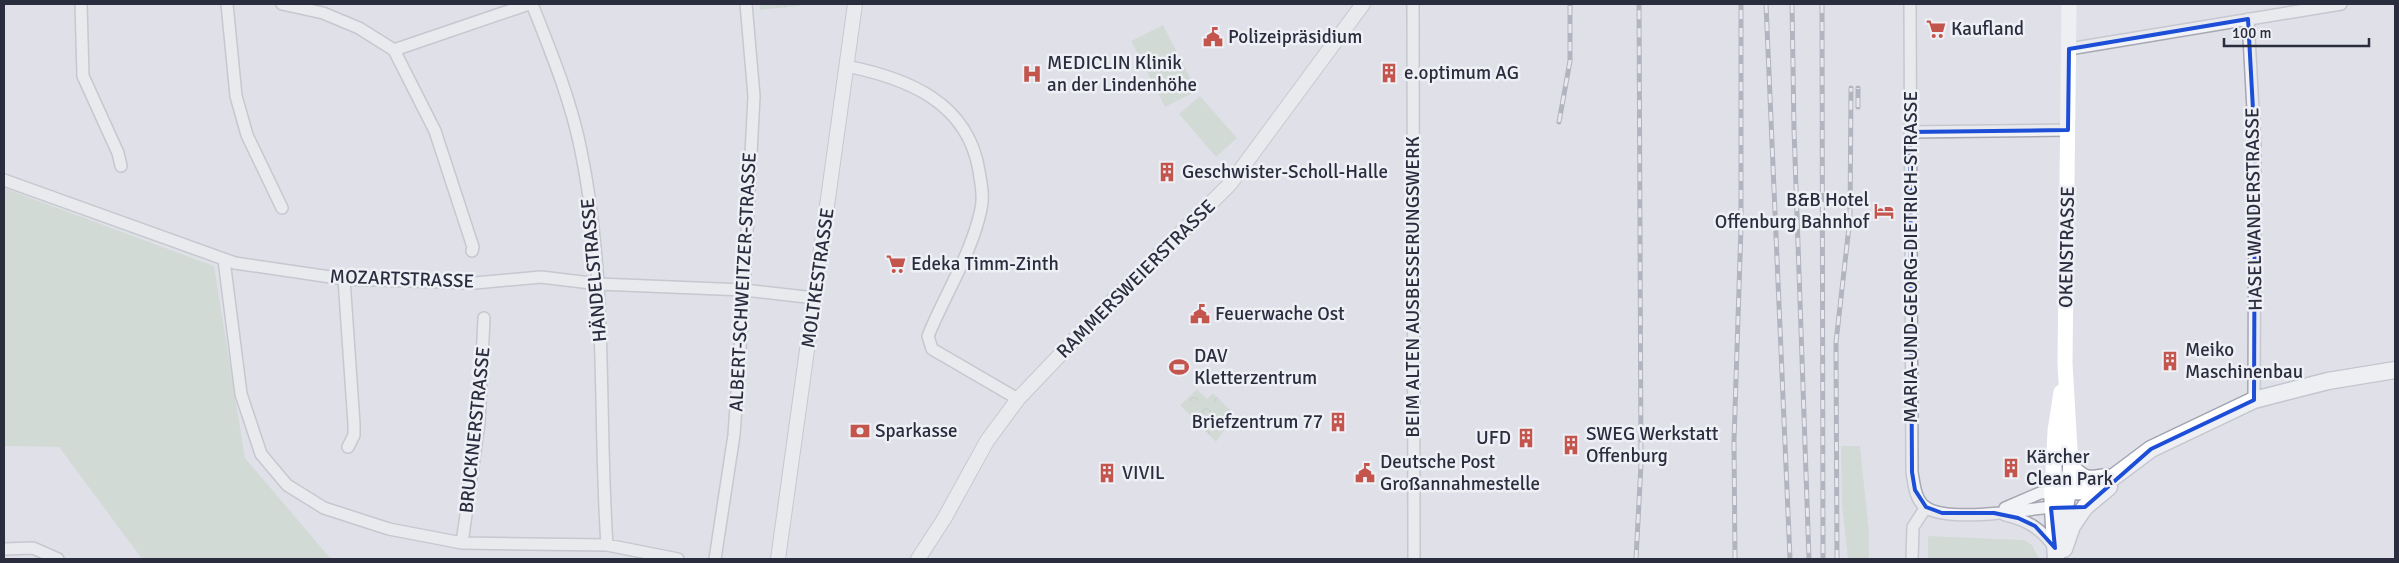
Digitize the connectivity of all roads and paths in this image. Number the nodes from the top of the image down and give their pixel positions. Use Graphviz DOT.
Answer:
graph roads {
  1 [pos="81,4"];
  2 [pos="227,4"];
  3 [pos="282,4"];
  4 [pos="530,4"];
  5 [pos="746,4"];
  6 [pos="855,4"];
  7 [pos="1363,4"];
  8 [pos="1406,4"];
  9 [pos="1910,4"];
  10 [pos="2068,4"];
  11 [pos="2341,4"];
  12 [pos="1413,9"];
  13 [pos="2248,19"];
  14 [pos="394,50"];
  15 [pos="2069,50"];
  16 [pos="846,66"];
  17 [pos="2068,130"];
  18 [pos="1910,132"];
  19 [pos="121,166"];
  20 [pos="4,180"];
  21 [pos="282,208"];
  22 [pos="472,251"];
  23 [pos="224,260"];
  24 [pos="344,279"];
  25 [pos="598,284"];
  26 [pos="744,290"];
  27 [pos="815,298"];
  28 [pos="484,318"];
  29 [pos="2065,363"];
  30 [pos="2395,370"];
  31 [pos="1018,399"];
  32 [pos="2254,400"];
  33 [pos="348,447"];
  34 [pos="2071,467"];
  35 [pos="2118,476"];
  36 [pos="2059,500"];
  37 [pos="1926,507"];
  38 [pos="2085,507"];
  39 [pos="1994,512"];
  40 [pos="462,543"];
  41 [pos="607,545"];
  42 [pos="4,549"];
  43 [pos="2060,554"];
  44 [pos="779,557"];
  45 [pos="58,559"];
  46 [pos="678,559"];
  47 [pos="715,559"];
  48 [pos="918,559"];
  49 [pos="1414,559"];
  50 [pos="1912,559"];
  1 -- 19 [label="street"];
  2 -- 21 [label="street"];
  3 -- 14 [label="street"];
  4 -- 14 [label="street"];
  4 -- 25 [label="street, HÄNDELSTRASSE"];
  5 -- 26 [label="street, ALBERT-SCHWEITZER-STRASSE"];
  6 -- 16 [label="street, MOLTKESTRASSE"];
  7 -- 31 [label="street, RAMMERSWEIERSTRASSE"];
  8 -- 12 [label="street, BEIM ALTEN AUSBESSERUNGSWERK"];
  9 -- 18 [label="street, MARIA-UND-GEORG-DIETRICH-STRASSE"];
  10 -- 15 [label="main road, OKENSTRASSE"];
  11 -- 13 [label="street"];
  12 -- 49 [label="street, BEIM ALTEN AUSBESSERUNGSWERK"];
  13 -- 15 [label="street"];
  13 -- 32 [label="street, HASELWANDERSTRASSE"];
  14 -- 22 [label="street"];
  15 -- 17 [label="main road, OKENSTRASSE"];
  16 -- 27 [label="street, MOLTKESTRASSE"];
  16 -- 31 [label="street"];
  17 -- 18 [label="street"];
  17 -- 29 [label="main road, OKENSTRASSE"];
  18 -- 37 [label="street, MARIA-UND-GEORG-DIETRICH-STRASSE"];
  20 -- 23 [label="street, MOZARTSTRASSE"];
  23 -- 24 [label="street, MOZARTSTRASSE"];
  23 -- 40 [label="street"];
  24 -- 25 [label="street, MOZARTSTRASSE"];
  24 -- 33 [label="street"];
  25 -- 26 [label="street, MOZARTSTRASSE"];
  25 -- 41 [label="street, HÄNDELSTRASSE"];
  26 -- 27 [label="street, MOZARTSTRASSE"];
  26 -- 47 [label="street, ALBERT-SCHWEITZER-STRASSE"];
  27 -- 44 [label="street, MOLTKESTRASSE"];
  28 -- 40 [label="street, BRUCKNERSTRASSE"];
  29 -- 34 [label="main road, OKENSTRASSE"];
  29 -- 36 [label="main road, OKENSTRASSE"];
  30 -- 32 [label="main road"];
  31 -- 48 [label="street, RAMMERSWEIERSTRASSE"];
  32 -- 35 [label="main road"];
  34 -- 35 [label="main road"];
  34 -- 36 [label="main road, OKENSTRASSE"];
  35 -- 36 [label="main road"];
  35 -- 38 [label="main road"];
  36 -- 38 [label="main road"];
  36 -- 39 [label="street"];
  36 -- 43 [label="main road, OKENSTRASSE"];
  37 -- 39 [label="street"];
  37 -- 50 [label="street"];
  38 -- 43 [label="main road"];
  39 -- 43 [label="street"];
  40 -- 41 [label="street"];
  41 -- 46 [label="street"];
  42 -- 45 [label="street"];
}
